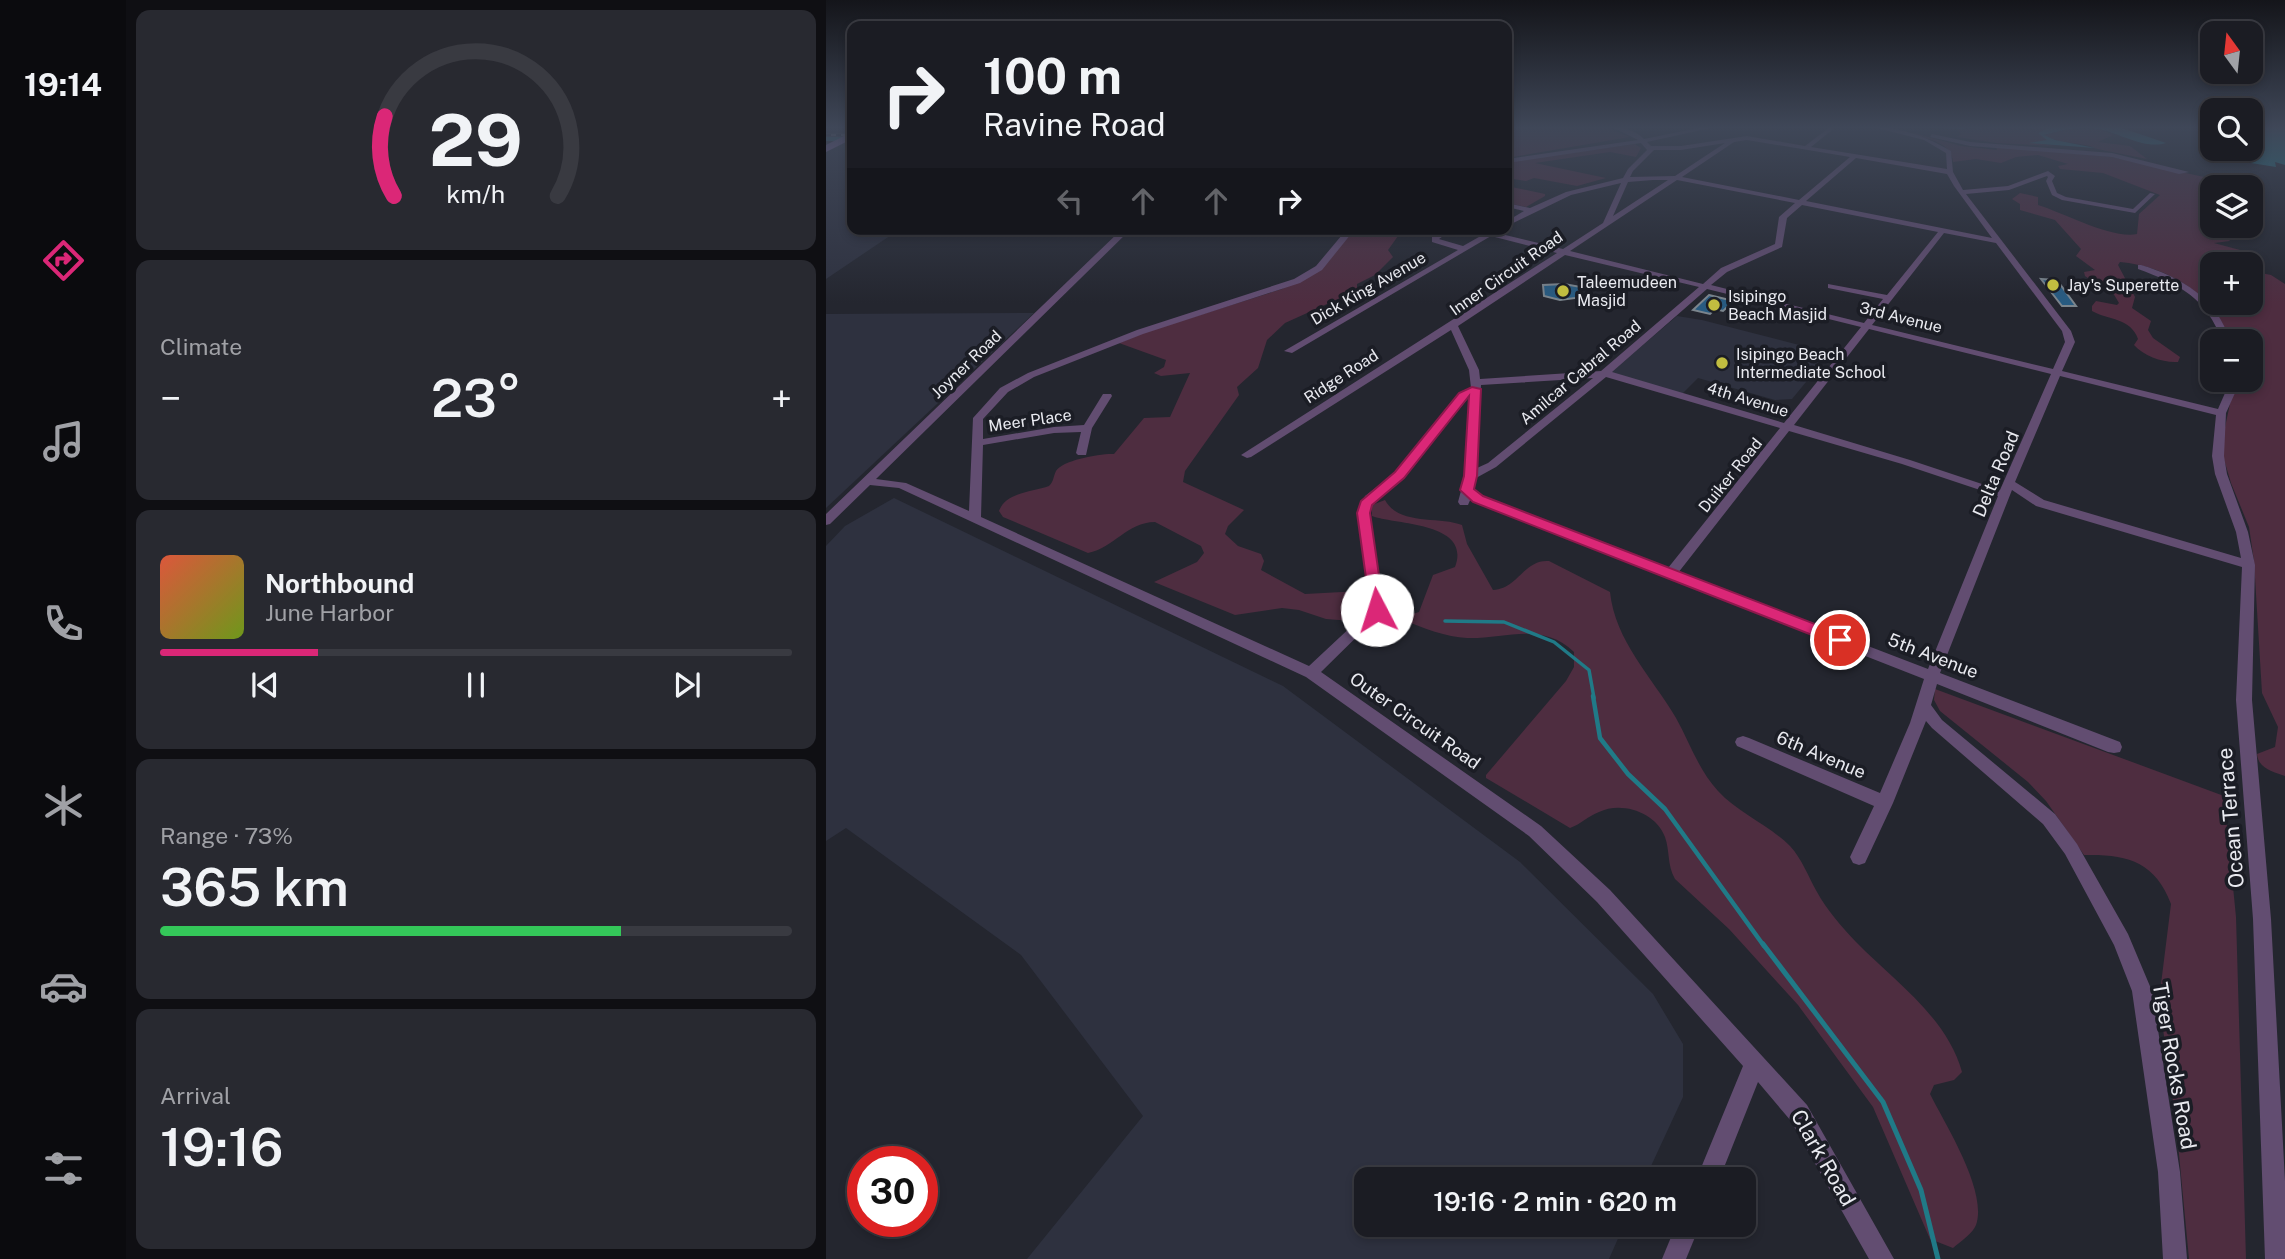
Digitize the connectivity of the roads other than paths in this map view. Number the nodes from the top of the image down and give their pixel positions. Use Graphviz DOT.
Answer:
graph roads {
  1 [pos="1597,186"];
  2 [pos="1623,186"];
  3 [pos="1665,186"];
  4 [pos="1717,186"];
  5 [pos="1820,186"];
  6 [pos="1951,186"];
  7 [pos="1956,186"];
  8 [pos="2015,186"];
  9 [pos="2050,186"];
  10 [pos="1958,189"];
  11 [pos="2152,194"];
  12 [pos="1801,202"];
  13 [pos="1512,206"];
  14 [pos="1530,210"];
  15 [pos="1512,221"];
  16 [pos="1606,224"];
  17 [pos="1942,231"];
  18 [pos="1121,235"];
  19 [pos="1346,235"];
  20 [pos="1438,235"];
  21 [pos="1488,235"];
  22 [pos="1508,235"];
  23 [pos="1997,241"];
  24 [pos="1464,249"];
  25 [pos="1564,252"];
  26 [pos="2141,267"];
  27 [pos="1706,286"];
  28 [pos="1831,287"];
  29 [pos="1890,298"];
  30 [pos="1453,325"];
  31 [pos="1868,325"];
  32 [pos="2221,329"];
  33 [pos="1289,351"];
  34 [pos="2057,371"];
  35 [pos="1604,374"];
  36 [pos="1476,386"];
  37 [pos="2230,392"];
  38 [pos="1107,396"];
  39 [pos="2221,413"];
  40 [pos="1087,428"];
  41 [pos="1789,428"];
  42 [pos="977,443"];
  43 [pos="1082,453"];
  44 [pos="1247,455"];
  45 [pos="868,481"];
  46 [pos="1467,489"];
  47 [pos="2007,489"];
  48 [pos="975,519"];
  49 [pos="826,521"];
  50 [pos="2249,565"];
  51 [pos="1671,573"];
  52 [pos="1311,673"];
  53 [pos="1932,676"];
  54 [pos="1924,707"];
  55 [pos="1743,742"];
  56 [pos="2114,747"];
  57 [pos="1885,803"];
  58 [pos="1858,857"];
  59 [pos="1754,1065"];
  60 [pos="1712,1167"];
  61 [pos="1683,1237"];
  62 [pos="1674,1259"];
  63 [pos="1882,1259"];
  64 [pos="2175,1259"];
  65 [pos="2277,1259"];
  1 -- 14 [label="street"];
  2 -- 16 [label="street"];
  3 -- 16 [label="street, Inner Circuit Road"];
  4 -- 12 [label="street"];
  5 -- 12 [label="street, Amilcar Cabral Road"];
  6 -- 10 [label="street"];
  7 -- 10 [label="street, Delta Road"];
  8 -- 10 [label="street"];
  9 -- 11 [label="street"];
  10 -- 23 [label="street, Delta Road"];
  12 -- 17 [label="street"];
  12 -- 27 [label="street, Amilcar Cabral Road"];
  13 -- 14 [label="street"];
  14 -- 15 [label="street"];
  16 -- 25 [label="street, Inner Circuit Road"];
  17 -- 23 [label="street"];
  17 -- 29 [label="street, Duiker Road"];
  18 -- 45 [label="street, Joyner Road"];
  19 -- 42 [label="street"];
  20 -- 24 [label="street"];
  21 -- 24 [label="street, Dick King Avenue"];
  22 -- 25 [label="street, 3rd Avenue"];
  23 -- 34 [label="street, Delta Road"];
  24 -- 33 [label="street, Dick King Avenue"];
  25 -- 27 [label="street, 3rd Avenue"];
  25 -- 30 [label="street, Inner Circuit Road"];
  26 -- 32 [label="street"];
  27 -- 31 [label="street, 3rd Avenue"];
  27 -- 35 [label="street, Amilcar Cabral Road"];
  28 -- 29 [label="street"];
  29 -- 31 [label="street, Duiker Road"];
  30 -- 36 [label="street, Inner Circuit Road"];
  30 -- 44 [label="street, Ridge Road"];
  31 -- 34 [label="street, 3rd Avenue"];
  31 -- 41 [label="street, Duiker Road"];
  34 -- 39 [label="street, 3rd Avenue"];
  34 -- 47 [label="street, Delta Road"];
  35 -- 36 [label="street, 4th Avenue"];
  35 -- 41 [label="street, 4th Avenue"];
  35 -- 46 [label="street, Amilcar Cabral Road"];
  36 -- 46 [label="street, Inner Circuit Road"];
  36 -- 52 [label="street"];
  37 -- 39 [label="street, Ocean Terrace"];
  38 -- 40 [label="street, Meer Place"];
  39 -- 50 [label="street, Ocean Terrace"];
  40 -- 42 [label="street, Meer Place"];
  40 -- 43 [label="street, Meer Place"];
  41 -- 47 [label="street, 4th Avenue"];
  41 -- 51 [label="street, Duiker Road"];
  42 -- 48 [label="street"];
  45 -- 48 [label="street, Outer Circuit Road"];
  45 -- 49 [label="street, Joyner Road"];
  46 -- 51 [label="street, 5th Avenue"];
  47 -- 50 [label="street, 4th Avenue"];
  47 -- 53 [label="street, Delta Road"];
  48 -- 52 [label="street, Outer Circuit Road"];
  50 -- 65 [label="street, Ocean Terrace"];
  51 -- 53 [label="street, 5th Avenue"];
  52 -- 59 [label="street, Outer Circuit Road"];
  53 -- 54 [label="street, Delta Road"];
  53 -- 56 [label="street, 5th Avenue"];
  54 -- 57 [label="street, Delta Road"];
  54 -- 64 [label="street, Tiger Rocks Road"];
  55 -- 57 [label="street, 6th Avenue"];
  57 -- 58 [label="street, Delta Road"];
  59 -- 60 [label="street"];
  59 -- 63 [label="street, Clark Road"];
  61 -- 62 [label="street"];
}
